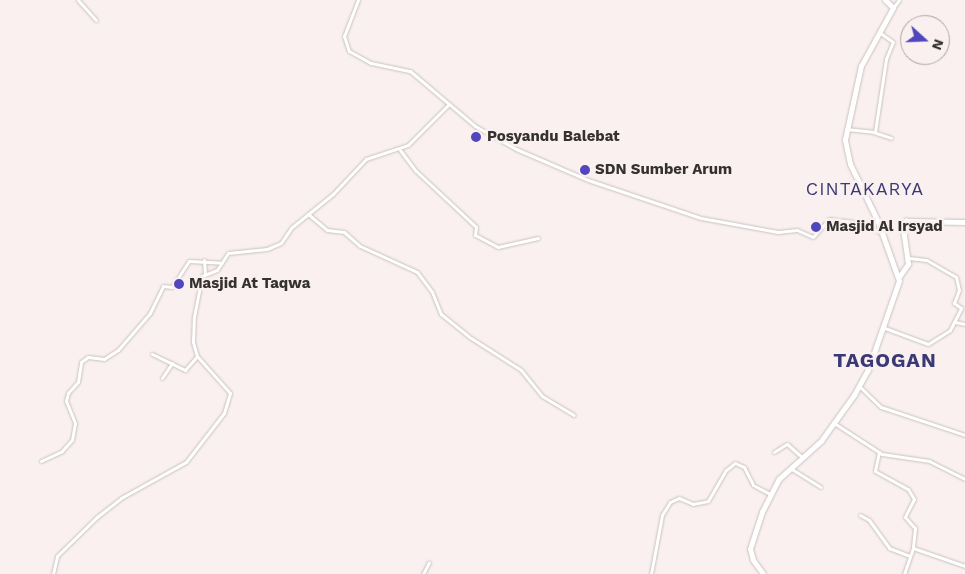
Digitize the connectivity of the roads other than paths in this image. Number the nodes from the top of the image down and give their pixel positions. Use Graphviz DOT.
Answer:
graph roads {
  1 [pos="78,0"];
  2 [pos="358,0"];
  3 [pos="885,0"];
  4 [pos="899,0"];
  5 [pos="893,8"];
  6 [pos="96,20"];
  7 [pos="879,32"];
  8 [pos="449,104"];
  9 [pos="845,129"];
  10 [pos="875,132"];
  11 [pos="891,138"];
  12 [pos="400,150"];
  13 [pos="308,214"];
  14 [pos="965,222"];
  15 [pos="882,232"];
  16 [pos="538,238"];
  17 [pos="908,258"];
  18 [pos="204,260"];
  19 [pos="222,262"];
  20 [pos="205,274"];
  21 [pos="899,277"];
  22 [pos="955,322"];
  23 [pos="965,324"];
  24 [pos="881,327"];
  25 [pos="152,354"];
  26 [pos="197,356"];
  27 [pos="172,363"];
  28 [pos="162,378"];
  29 [pos="859,386"];
  30 [pos="574,415"];
  31 [pos="834,422"];
  32 [pos="965,435"];
  33 [pos="774,452"];
  34 [pos="879,452"];
  35 [pos="801,456"];
  36 [pos="41,462"];
  37 [pos="789,468"];
  38 [pos="965,479"];
  39 [pos="820,487"];
  40 [pos="770,494"];
  41 [pos="860,515"];
  42 [pos="913,548"];
  43 [pos="910,556"];
  44 [pos="429,562"];
  45 [pos="965,566"];
  46 [pos="53,574"];
  47 [pos="423,574"];
  48 [pos="651,574"];
  49 [pos="763,574"];
  50 [pos="904,574"];
  1 -- 6 [label="street"];
  2 -- 8 [label="street"];
  3 -- 5 [label="main road"];
  4 -- 5 [label="street"];
  5 -- 7 [label="main road"];
  7 -- 9 [label="main road"];
  7 -- 10 [label="street"];
  8 -- 12 [label="street"];
  8 -- 15 [label="street"];
  9 -- 10 [label="street"];
  9 -- 15 [label="main road"];
  10 -- 11 [label="street"];
  12 -- 13 [label="street"];
  12 -- 16 [label="street"];
  13 -- 19 [label="street"];
  13 -- 30 [label="street"];
  14 -- 17 [label="main road"];
  15 -- 21 [label="main road"];
  17 -- 21 [label="main road"];
  17 -- 22 [label="street"];
  18 -- 19 [label="street"];
  18 -- 20 [label="street"];
  18 -- 36 [label="street"];
  19 -- 20 [label="street"];
  20 -- 26 [label="street"];
  21 -- 24 [label="main road"];
  22 -- 23 [label="street"];
  22 -- 24 [label="street"];
  24 -- 29 [label="main road"];
  25 -- 27 [label="street"];
  26 -- 27 [label="street"];
  26 -- 46 [label="street"];
  27 -- 28 [label="street"];
  29 -- 31 [label="main road"];
  29 -- 32 [label="street"];
  31 -- 34 [label="street"];
  31 -- 35 [label="main road"];
  33 -- 35 [label="street"];
  34 -- 38 [label="street"];
  34 -- 42 [label="street"];
  35 -- 37 [label="main road"];
  37 -- 39 [label="street"];
  37 -- 40 [label="main road"];
  40 -- 48 [label="street"];
  40 -- 49 [label="main road"];
  41 -- 43 [label="street"];
  42 -- 43 [label="street"];
  42 -- 45 [label="street"];
  43 -- 50 [label="street"];
  44 -- 47 [label="street"];
}
